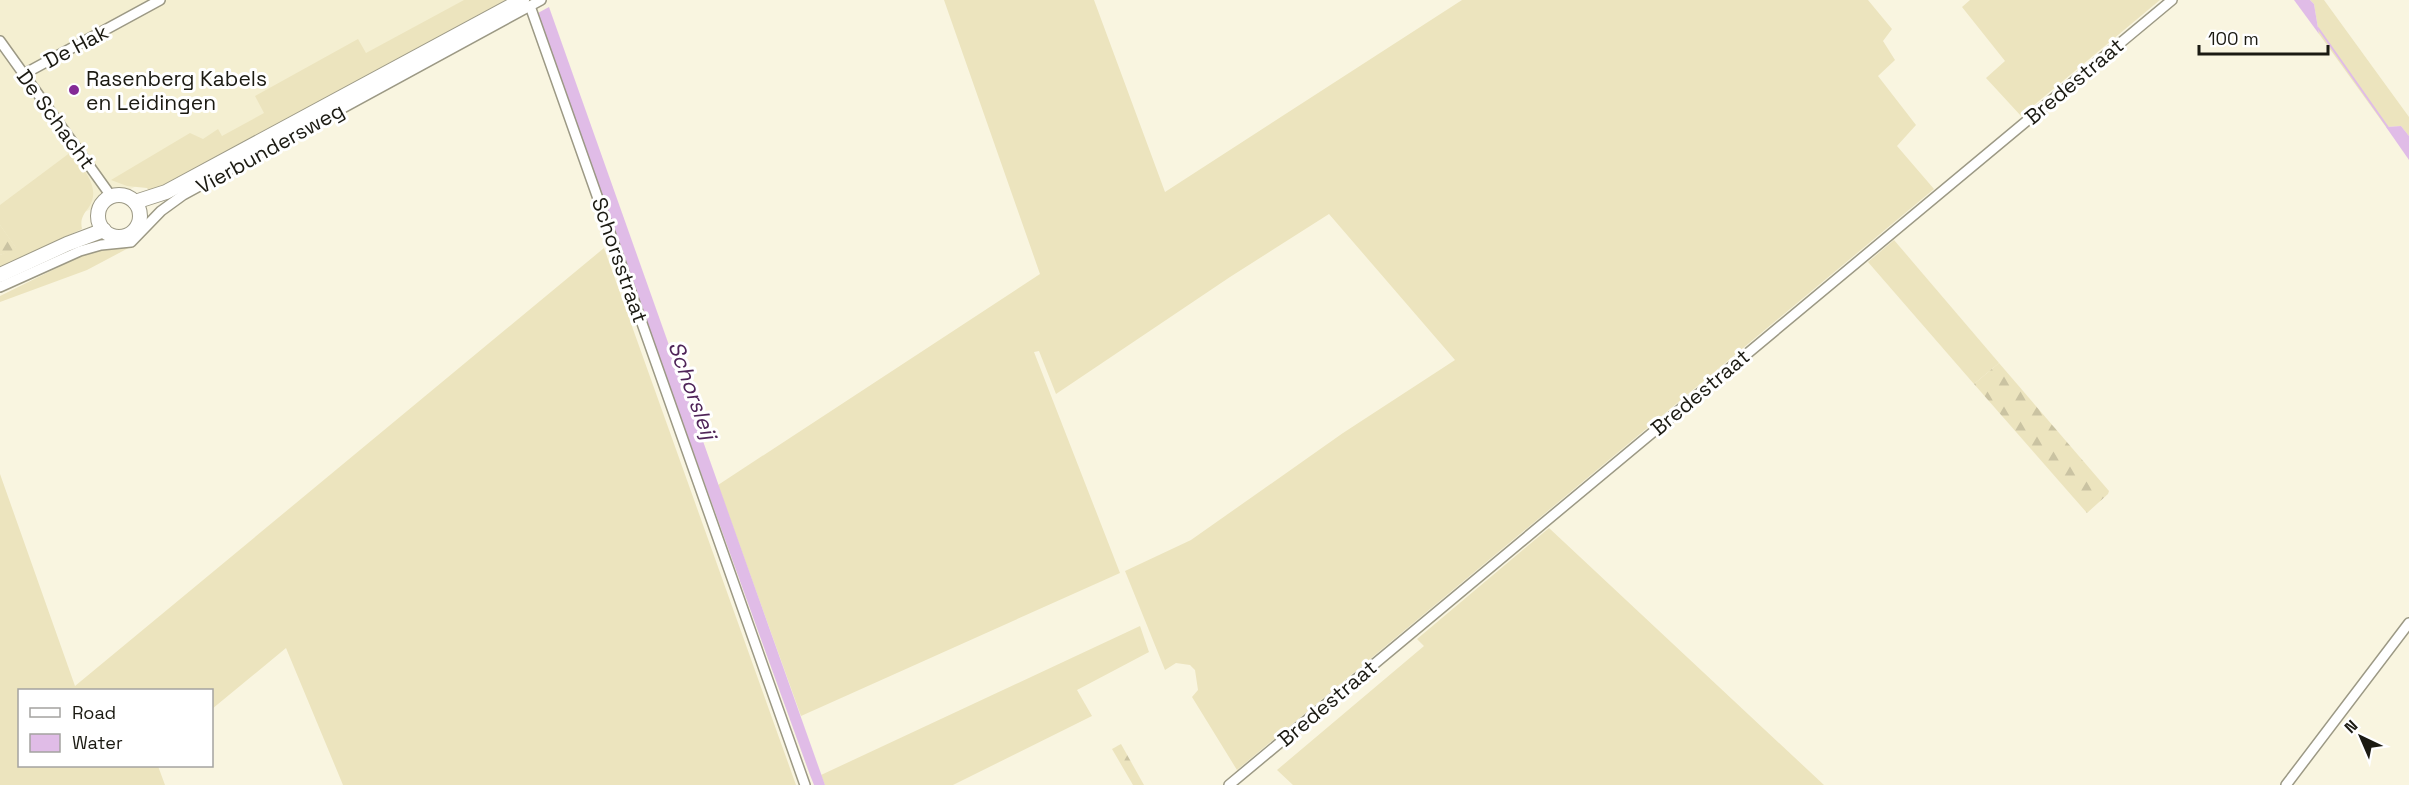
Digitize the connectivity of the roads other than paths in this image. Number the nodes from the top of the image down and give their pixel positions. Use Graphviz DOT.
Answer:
graph roads {
  1 [pos="160,0"];
  2 [pos="541,0"];
  3 [pos="2172,0"];
  4 [pos="526,3"];
  5 [pos="0,41"];
  6 [pos="24,74"];
  7 [pos="318,115"];
  8 [pos="111,196"];
  9 [pos="137,208"];
  10 [pos="101,225"];
  11 [pos="0,275"];
  12 [pos="0,287"];
  13 [pos="2409,623"];
  14 [pos="805,785"];
  15 [pos="1229,785"];
  16 [pos="2286,785"];
  1 -- 6 [label="street, De Hak"];
  2 -- 4 [label="street, Vierbundersweg"];
  3 -- 15 [label="street, Bredestraat"];
  4 -- 7 [label="main road, Vierbundersweg"];
  4 -- 14 [label="street, Schorsstraat"];
  5 -- 6 [label="street, De Schacht"];
  6 -- 8 [label="street, De Schacht"];
  7 -- 9 [label="main road, Vierbundersweg"];
  7 -- 12 [label="street, Vierbundersweg"];
  8 -- 9 [label="main road"];
  8 -- 10 [label="main road"];
  9 -- 10 [label="main road"];
  10 -- 11 [label="main road"];
  13 -- 16 [label="street"];
}
